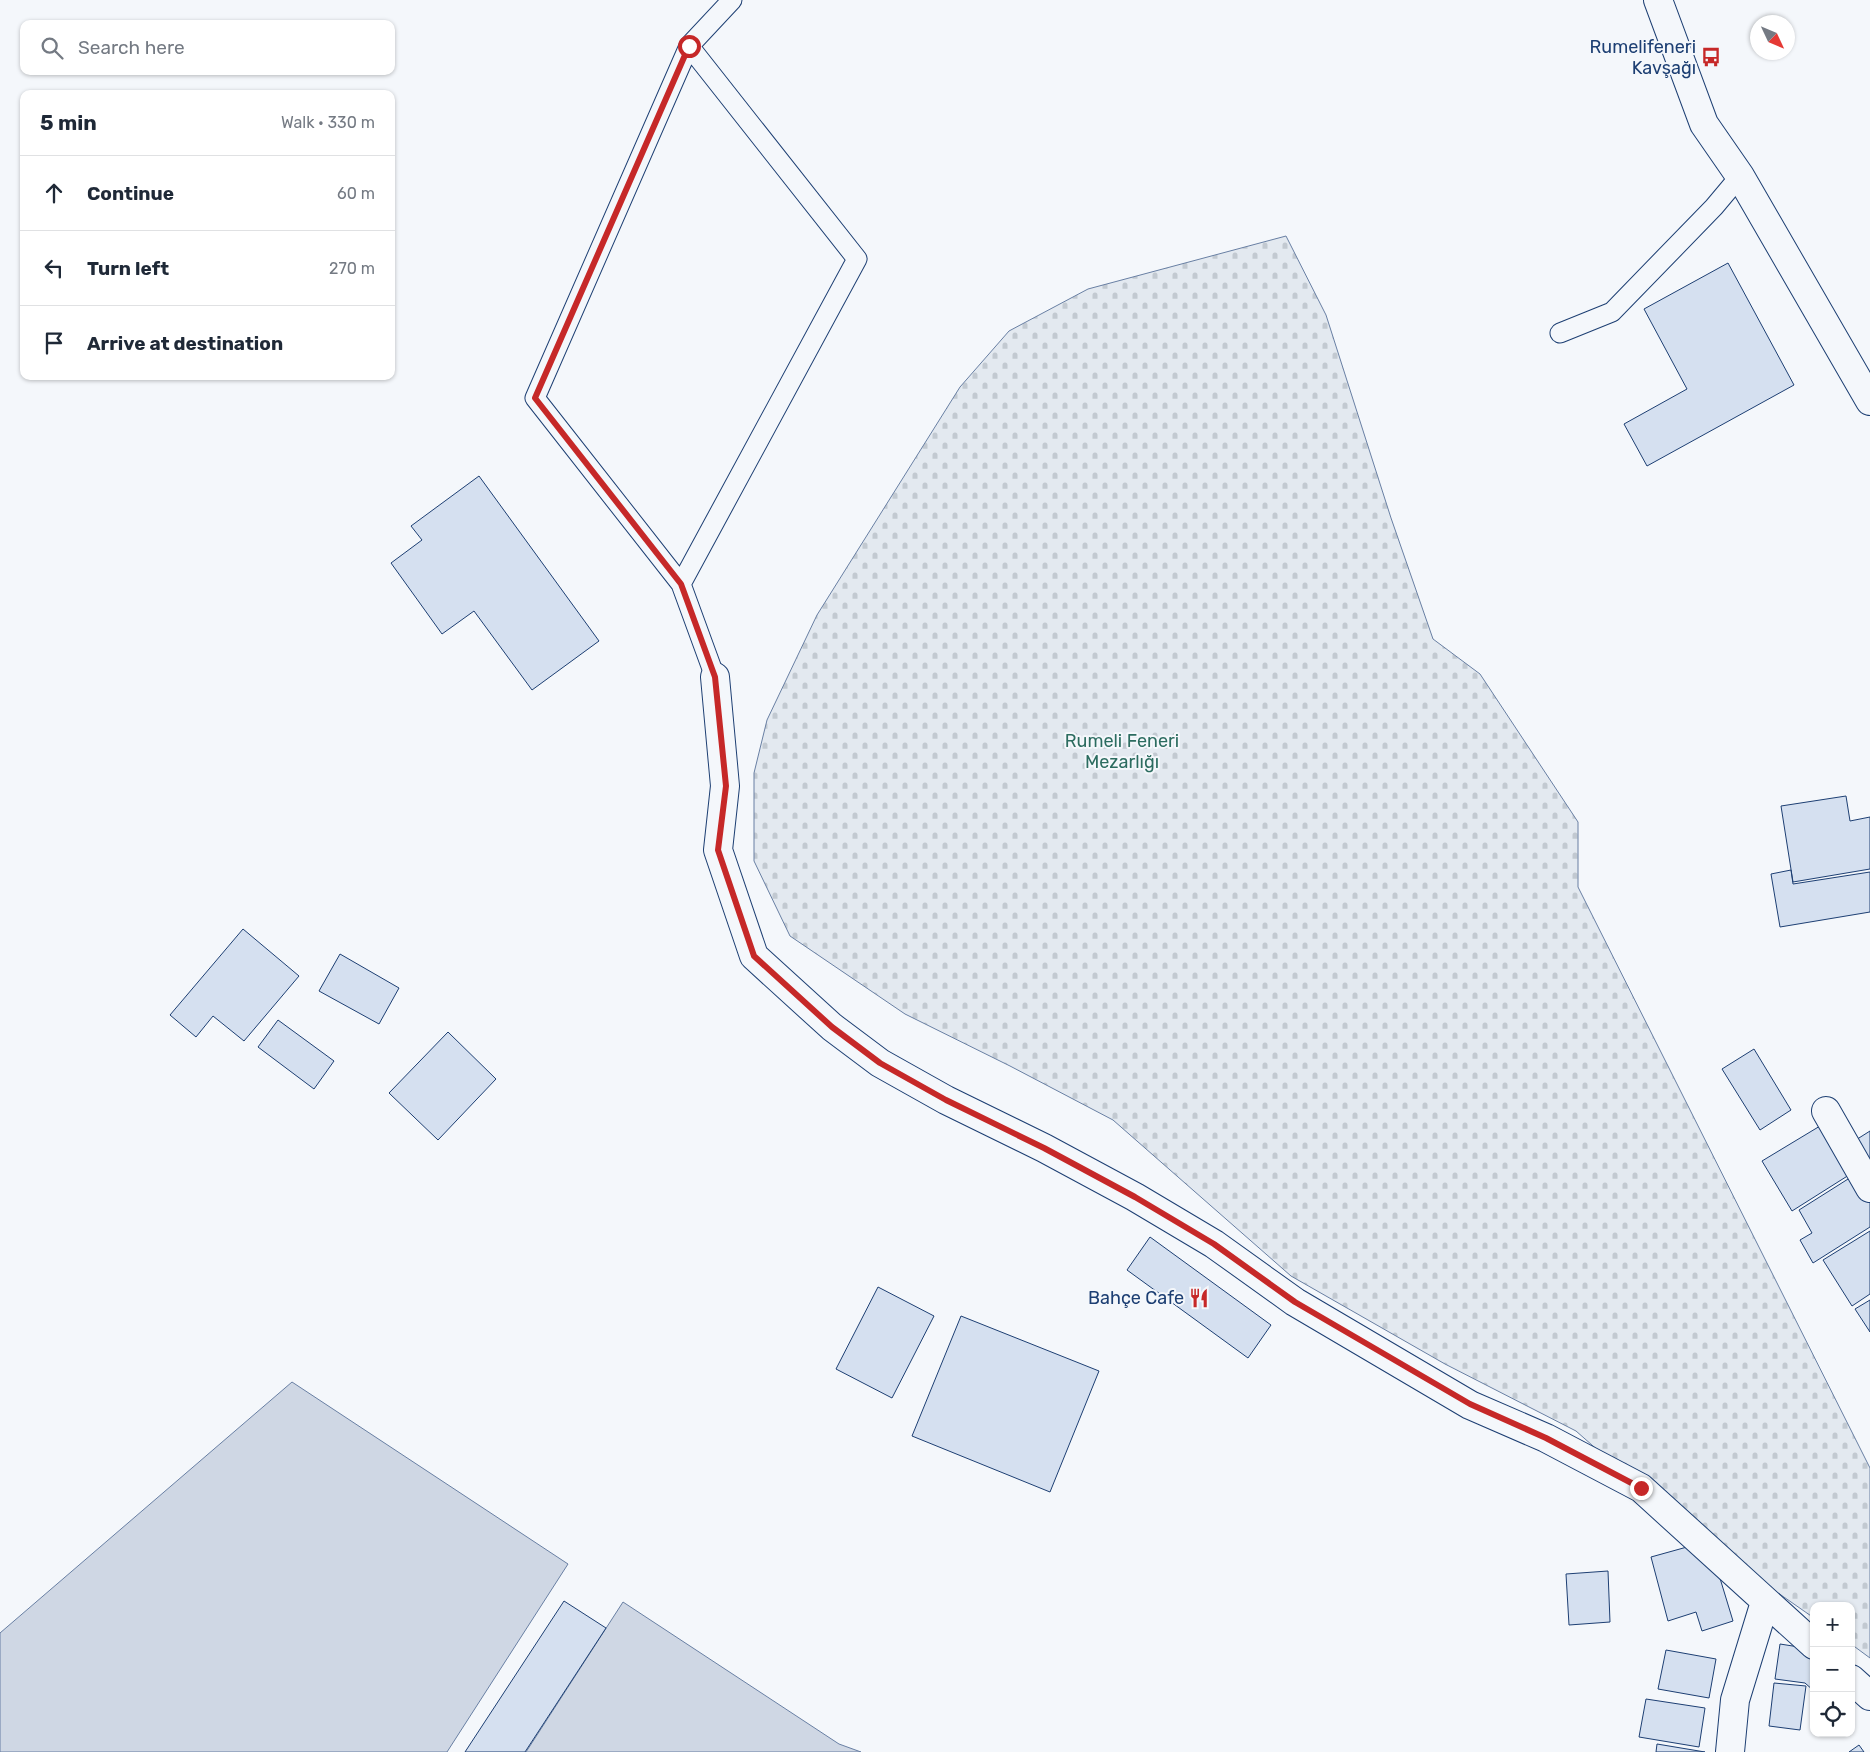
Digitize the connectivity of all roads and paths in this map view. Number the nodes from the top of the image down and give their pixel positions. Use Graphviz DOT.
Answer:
graph roads {
  1 [pos="732,0"];
  2 [pos="1658,0"];
  3 [pos="689,46"];
  4 [pos="1740,176"];
  5 [pos="1560,333"];
  6 [pos="1870,401"];
  7 [pos="681,584"];
  8 [pos="715,677"];
  9 [pos="1826,1111"];
  10 [pos="1870,1188"];
  11 [pos="1766,1602"];
  12 [pos="1810,1641"];
  13 [pos="1855,1683"];
  14 [pos="1870,1696"];
  15 [pos="1730,1752"];
  1 -- 3 [label="lane"];
  2 -- 4 [label="street"];
  3 -- 7 [label="lane"];
  3 -- 7 [label="lane"];
  4 -- 5 [label="lane"];
  4 -- 6 [label="street"];
  7 -- 8 [label="lane"];
  8 -- 11 [label="street"];
  9 -- 10 [label="street"];
  11 -- 12 [label="street"];
  11 -- 15 [label="street"];
  13 -- 14 [label="street"];
}
